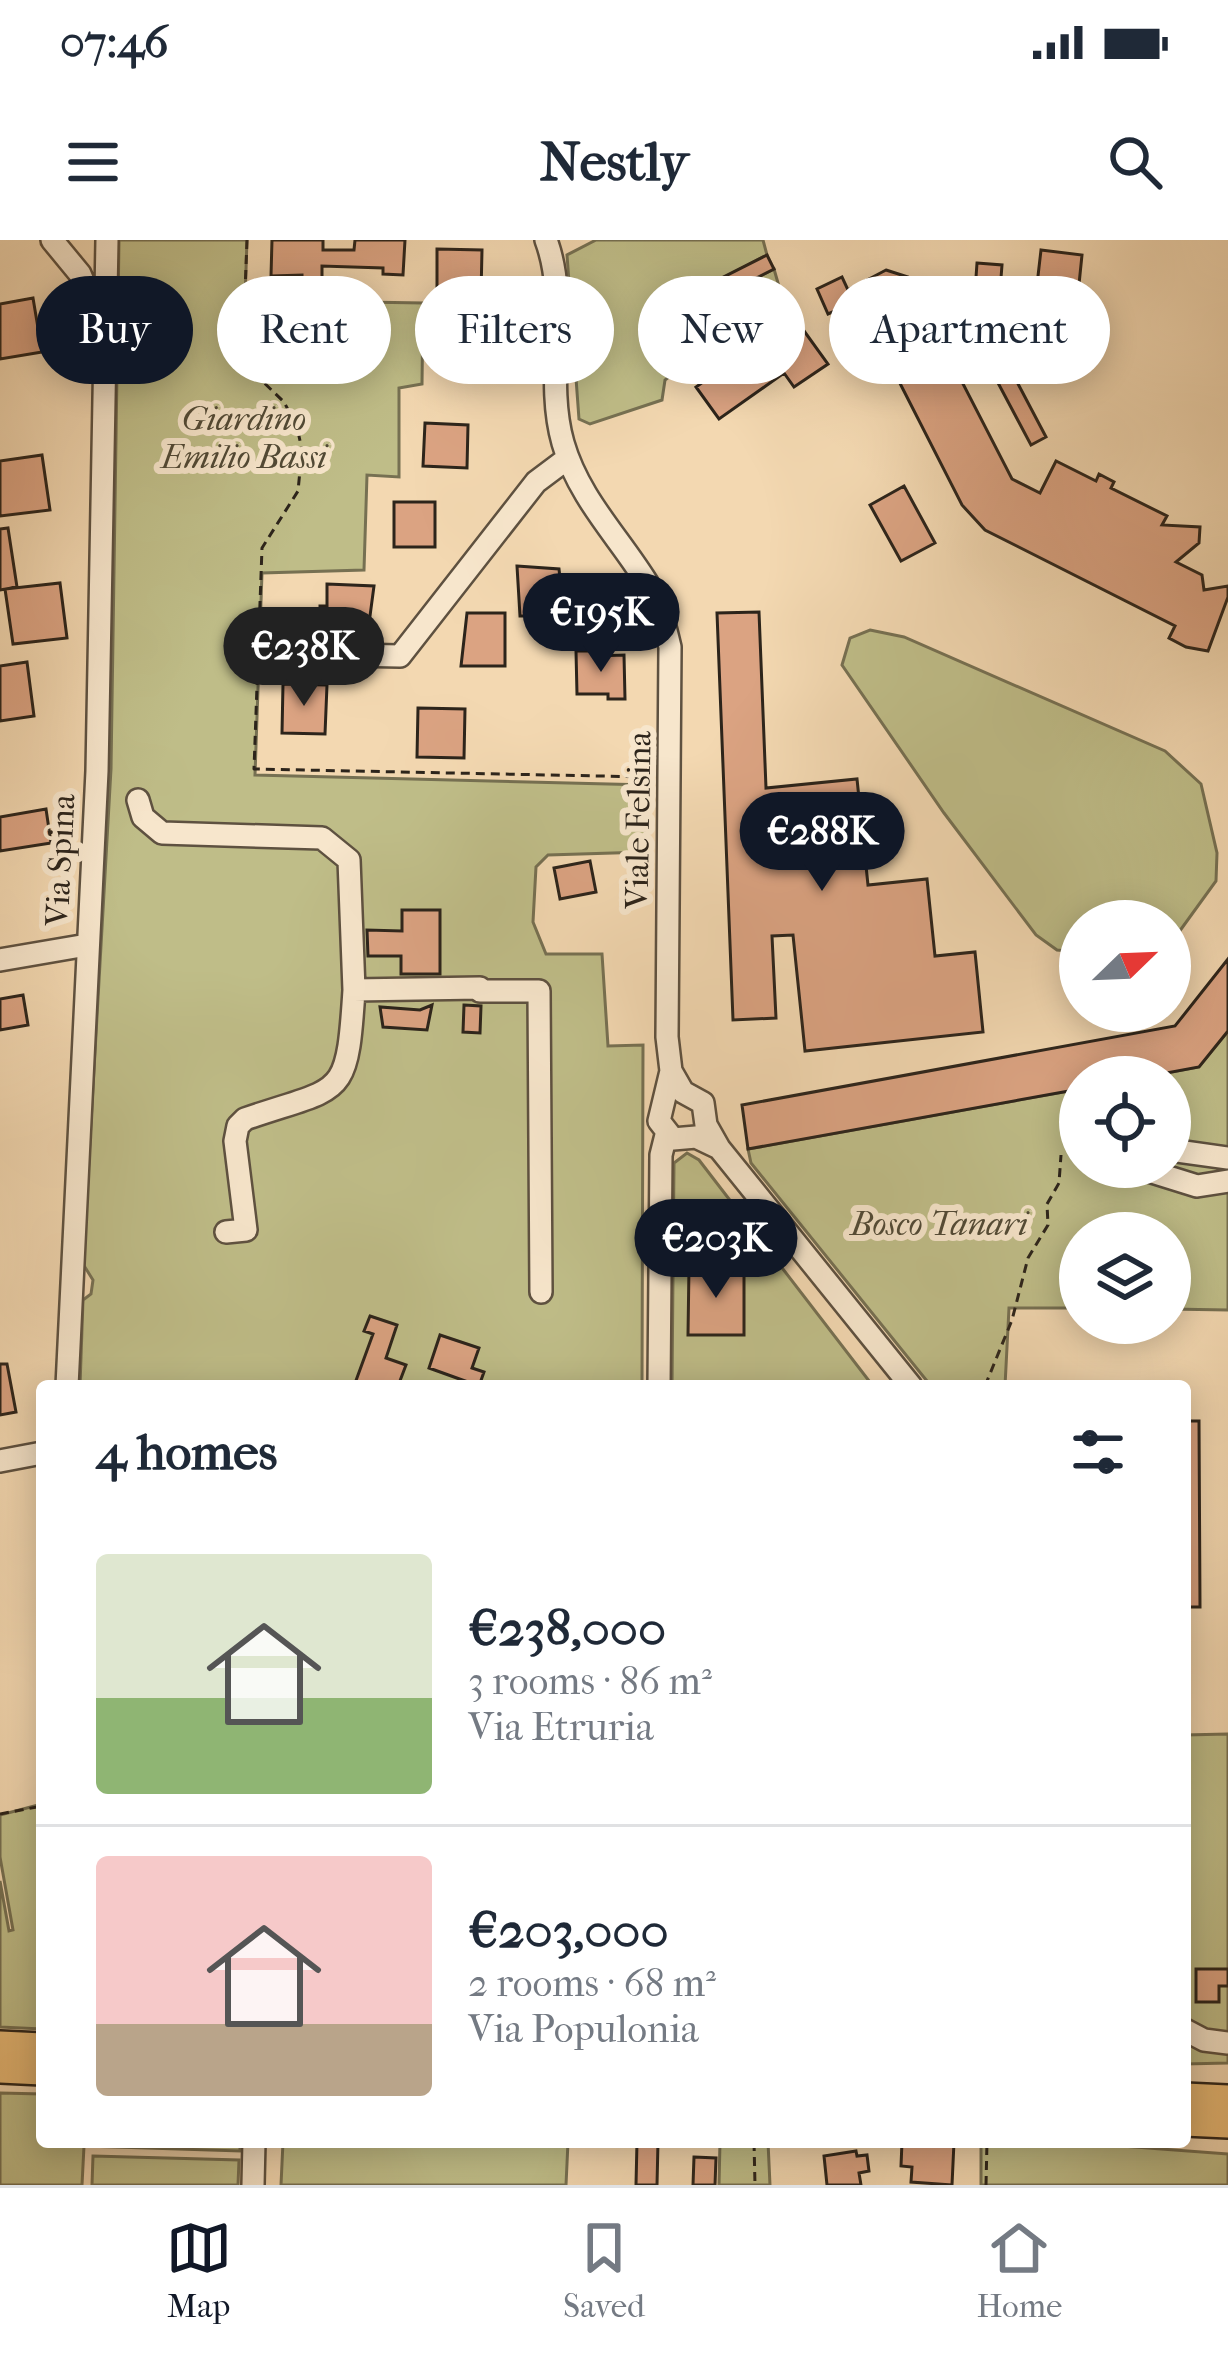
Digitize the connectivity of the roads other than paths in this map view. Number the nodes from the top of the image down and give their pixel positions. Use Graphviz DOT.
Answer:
graph roads {
  1 [pos="52,240"];
  2 [pos="72,240"];
  3 [pos="107,240"];
  4 [pos="546,240"];
  5 [pos="80,274"];
  6 [pos="106,276"];
  7 [pos="103,384"];
  8 [pos="568,458"];
  9 [pos="349,655"];
  10 [pos="138,800"];
  11 [pos="87,946"];
  12 [pos="0,960"];
  13 [pos="354,990"];
  14 [pos="675,1095"];
  15 [pos="701,1131"];
  16 [pos="667,1135"];
  17 [pos="1191,1153"];
  18 [pos="1228,1158"];
  19 [pos="1228,1181"];
  20 [pos="1191,1184"];
  21 [pos="226,1232"];
  22 [pos="541,1292"];
  23 [pos="67,1380"];
  24 [pos="659,1380"];
  25 [pos="906,1380"];
  26 [pos="36,1454"];
  27 [pos="0,1461"];
  28 [pos="1191,2033"];
  29 [pos="1228,2043"];
  30 [pos="0,2045"];
  31 [pos="36,2047"];
  32 [pos="0,2069"];
  33 [pos="36,2071"];
  34 [pos="1191,2097"];
  35 [pos="1228,2099"];
  36 [pos="1191,2122"];
  37 [pos="1228,2124"];
  38 [pos="254,2148"];
  39 [pos="254,2185"];
  1 -- 5 [label="street, Via Spina"];
  2 -- 5 [label="street, Via Spina"];
  3 -- 6 [label="street, Via Spina"];
  4 -- 8 [label="street, Viale Felsina"];
  7 -- 11 [label="street, Via Spina"];
  8 -- 9 [label="street"];
  8 -- 14 [label="street, Viale Felsina"];
  10 -- 13 [label="street"];
  11 -- 12 [label="street"];
  11 -- 23 [label="street, Via Spina"];
  13 -- 21 [label="street"];
  13 -- 22 [label="street"];
  14 -- 15 [label="street, Viale Felsina"];
  14 -- 16 [label="street, Viale Felsina"];
  15 -- 16 [label="street"];
  15 -- 25 [label="street, Viale Felsina"];
  16 -- 24 [label="street, Viale Felsina"];
  17 -- 18 [label="street"];
  19 -- 20 [label="street"];
  26 -- 27 [label="street"];
  28 -- 29 [label="street"];
  30 -- 31 [label="main road"];
  32 -- 33 [label="main road"];
  34 -- 35 [label="main road"];
  36 -- 37 [label="main road"];
  38 -- 39 [label="street"];
}
